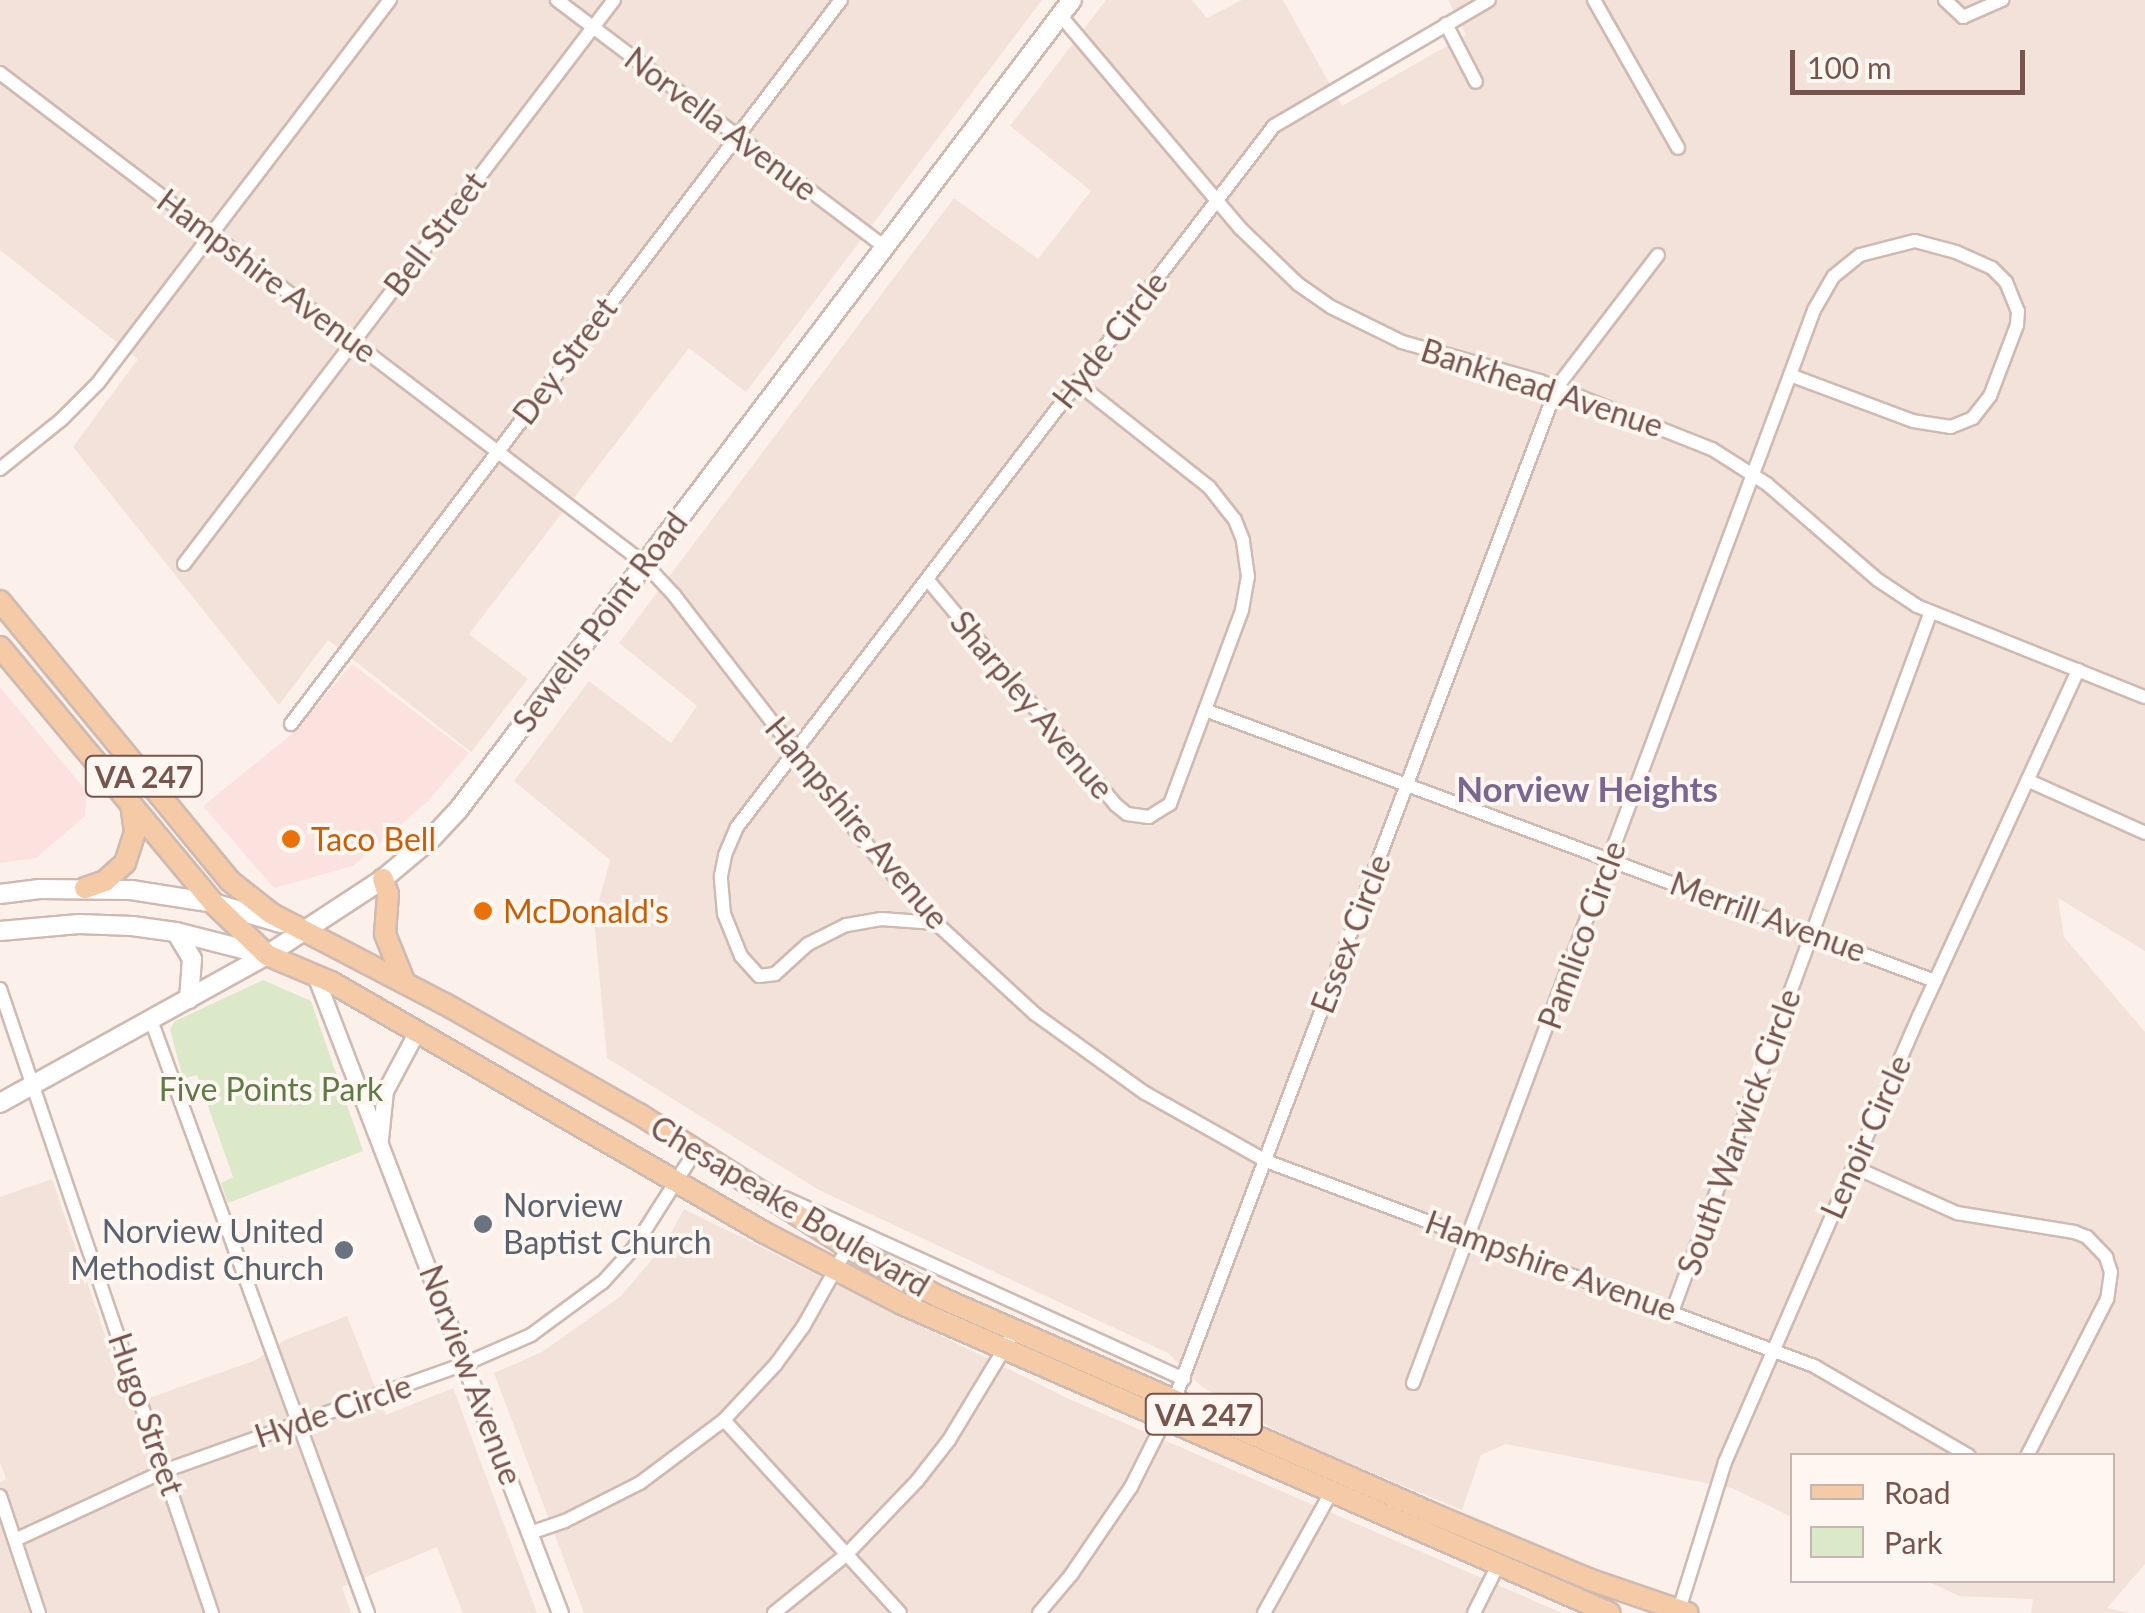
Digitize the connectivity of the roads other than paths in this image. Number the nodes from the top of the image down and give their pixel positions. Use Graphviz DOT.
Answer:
graph roads {
  1 [pos="390,0"];
  2 [pos="557,0"];
  3 [pos="614,0"];
  4 [pos="841,0"];
  5 [pos="1488,0"];
  6 [pos="1594,0"];
  7 [pos="2002,0"];
  8 [pos="1947,3"];
  9 [pos="1066,8"];
  10 [pos="1446,24"];
  11 [pos="592,27"];
  12 [pos="0,73"];
  13 [pos="1476,82"];
  14 [pos="736,137"];
  15 [pos="1678,148"];
  16 [pos="1219,202"];
  17 [pos="211,233"];
  18 [pos="885,247"];
  19 [pos="1658,255"];
  20 [pos="354,342"];
  21 [pos="1790,374"];
  22 [pos="1076,382"];
  23 [pos="1557,387"];
  24 [pos="496,451"];
  25 [pos="0,468"];
  26 [pos="1752,474"];
  27 [pos="184,564"];
  28 [pos="644,564"];
  29 [pos="927,579"];
  30 [pos="0,601"];
  31 [pos="1930,614"];
  32 [pos="0,647"];
  33 [pos="2078,670"];
  34 [pos="2145,697"];
  35 [pos="1205,710"];
  36 [pos="291,724"];
  37 [pos="795,752"];
  38 [pos="2029,781"];
  39 [pos="1408,785"];
  40 [pos="131,803"];
  41 [pos="2145,834"];
  42 [pos="1610,859"];
  43 [pos="383,879"];
  44 [pos="85,888"];
  45 [pos="0,894"];
  46 [pos="213,903"];
  47 [pos="936,922"];
  48 [pos="306,930"];
  49 [pos="0,932"];
  50 [pos="176,932"];
  51 [pos="1812,933"];
  52 [pos="267,955"];
  53 [pos="314,974"];
  54 [pos="404,982"];
  55 [pos="1935,982"];
  56 [pos="0,989"];
  57 [pos="190,999"];
  58 [pos="151,1020"];
  59 [pos="417,1030"];
  60 [pos="32,1086"];
  61 [pos="0,1103"];
  62 [pos="380,1138"];
  63 [pos="696,1150"];
  64 [pos="1266,1161"];
  65 [pos="1854,1167"];
  66 [pos="738,1177"];
  67 [pos="678,1181"];
  68 [pos="1468,1237"];
  69 [pos="848,1247"];
  70 [pos="836,1271"];
  71 [pos="1672,1312"];
  72 [pos="1014,1331"];
  73 [pos="1774,1349"];
  74 [pos="1004,1350"];
  75 [pos="467,1364"];
  76 [pos="1184,1378"];
  77 [pos="1413,1383"];
  78 [pos="1174,1401"];
  79 [pos="724,1420"];
  80 [pos="1165,1422"];
  81 [pos="297,1424"];
  82 [pos="1964,1453"];
  83 [pos="2029,1453"];
  84 [pos="164,1471"];
  85 [pos="1341,1473"];
  86 [pos="1330,1494"];
  87 [pos="0,1496"];
  88 [pos="530,1533"];
  89 [pos="15,1540"];
  90 [pos="846,1554"];
  91 [pos="1497,1567"];
  92 [pos="1682,1612"];
  93 [pos="40,1613"];
  94 [pos="212,1613"];
  95 [pos="368,1613"];
  96 [pos="560,1613"];
  97 [pos="774,1613"];
  98 [pos="900,1613"];
  99 [pos="1039,1613"];
  100 [pos="1264,1613"];
  101 [pos="1474,1613"];
  102 [pos="1610,1613"];
  1 -- 17 [label="street"];
  2 -- 11 [label="street, Norvella Avenue"];
  3 -- 11 [label="street, Bell Street"];
  4 -- 14 [label="street, Dey Street"];
  5 -- 10 [label="street, Hyde Circle"];
  6 -- 15 [label="street"];
  7 -- 8 [label="street"];
  9 -- 16 [label="street, Bankhead Avenue"];
  9 -- 18 [label="main road, Sewells Point Road"];
  10 -- 13 [label="street"];
  10 -- 16 [label="street, Hyde Circle"];
  11 -- 14 [label="street, Norvella Avenue"];
  11 -- 20 [label="street, Bell Street"];
  12 -- 17 [label="street, Hampshire Avenue"];
  14 -- 18 [label="street, Norvella Avenue"];
  14 -- 24 [label="street, Dey Street"];
  16 -- 22 [label="street, Hyde Circle"];
  16 -- 23 [label="street, Bankhead Avenue"];
  17 -- 20 [label="street, Hampshire Avenue"];
  17 -- 25 [label="street"];
  18 -- 28 [label="main road, Sewells Point Road"];
  19 -- 23 [label="street, Essex Circle"];
  20 -- 24 [label="street, Hampshire Avenue"];
  20 -- 27 [label="street, Bell Street"];
  21 -- 21 [label="street, Pamlico Circle"];
  21 -- 26 [label="street, Pamlico Circle"];
  22 -- 29 [label="street, Hyde Circle"];
  22 -- 35 [label="street, Sharpley Avenue"];
  23 -- 26 [label="street, Bankhead Avenue"];
  23 -- 39 [label="street, Essex Circle"];
  24 -- 28 [label="street, Hampshire Avenue"];
  24 -- 36 [label="street, Dey Street"];
  26 -- 31 [label="street, Bankhead Avenue"];
  26 -- 42 [label="street, Pamlico Circle"];
  28 -- 37 [label="street, Hampshire Avenue"];
  28 -- 43 [label="main road, Sewells Point Road"];
  29 -- 35 [label="street, Sharpley Avenue"];
  29 -- 37 [label="street, Hyde Circle"];
  30 -- 48 [label="main road, VA 247"];
  31 -- 33 [label="street, Bankhead Avenue"];
  31 -- 51 [label="street, South Warwick Circle"];
  32 -- 40 [label="main road, VA 247"];
  33 -- 34 [label="street, Bankhead Avenue"];
  33 -- 38 [label="street, Lenoir Circle"];
  35 -- 39 [label="street, Merrill Avenue"];
  37 -- 47 [label="street, Hampshire Avenue"];
  37 -- 47 [label="street, Hyde Circle"];
  38 -- 41 [label="street"];
  38 -- 55 [label="street, Lenoir Circle"];
  39 -- 42 [label="street, Merrill Avenue"];
  39 -- 64 [label="street, Essex Circle"];
  40 -- 44 [label="main road"];
  40 -- 46 [label="main road, VA 247"];
  42 -- 51 [label="street, Merrill Avenue"];
  42 -- 68 [label="street, Pamlico Circle"];
  43 -- 48 [label="main road, Sewells Point Road"];
  43 -- 54 [label="main road"];
  44 -- 45 [label="main road, Chesapeake Boulevard"];
  44 -- 46 [label="main road, Chesapeake Boulevard"];
  46 -- 48 [label="main road, Chesapeake Boulevard"];
  46 -- 52 [label="main road, VA 247"];
  47 -- 64 [label="street, Hampshire Avenue"];
  48 -- 52 [label="main road, Sewells Point Road"];
  48 -- 54 [label="main road, Chesapeake Boulevard / VA 247"];
  49 -- 50 [label="main road, Chesapeake Boulevard"];
  50 -- 52 [label="main road, Chesapeake Boulevard"];
  50 -- 57 [label="main road"];
  51 -- 55 [label="street, Merrill Avenue"];
  51 -- 71 [label="street, South Warwick Circle"];
  52 -- 53 [label="main road, Chesapeake Boulevard / VA 247"];
  52 -- 57 [label="main road, Sewells Point Road"];
  53 -- 59 [label="main road, Chesapeake Boulevard / VA 247"];
  53 -- 62 [label="street, Norview Avenue"];
  54 -- 63 [label="main road, Chesapeake Boulevard / VA 247"];
  55 -- 65 [label="street, Lenoir Circle"];
  56 -- 60 [label="street, Hugo Street"];
  57 -- 58 [label="main road, Sewells Point Road"];
  58 -- 60 [label="main road, Sewells Point Road"];
  58 -- 81 [label="street"];
  59 -- 62 [label="street, Norview Avenue"];
  59 -- 67 [label="main road, Chesapeake Boulevard / VA 247"];
  60 -- 61 [label="main road, Sewells Point Road"];
  60 -- 84 [label="street, Hugo Street"];
  62 -- 75 [label="street, Norview Avenue"];
  63 -- 66 [label="main road, Chesapeake Boulevard / VA 247"];
  63 -- 67 [label="street, Hyde Circle"];
  64 -- 68 [label="street, Hampshire Avenue"];
  64 -- 76 [label="street, Essex Circle"];
  65 -- 73 [label="street, Lenoir Circle"];
  65 -- 83 [label="street"];
  66 -- 69 [label="main road, Chesapeake Boulevard / VA 247"];
  66 -- 76 [label="street"];
  67 -- 70 [label="main road, Chesapeake Boulevard / VA 247"];
  67 -- 75 [label="street, Hyde Circle"];
  68 -- 71 [label="street, Hampshire Avenue"];
  68 -- 77 [label="street, Pamlico Circle"];
  69 -- 70 [label="street"];
  69 -- 72 [label="main road, Chesapeake Boulevard / VA 247"];
  70 -- 74 [label="main road, Chesapeake Boulevard / VA 247"];
  70 -- 79 [label="street"];
  71 -- 73 [label="street, Hampshire Avenue"];
  72 -- 74 [label="street"];
  72 -- 78 [label="main road, Chesapeake Boulevard / VA 247"];
  73 -- 82 [label="street, Hampshire Avenue"];
  73 -- 92 [label="street, Lenoir Circle"];
  74 -- 80 [label="main road, Chesapeake Boulevard / VA 247"];
  74 -- 90 [label="street"];
  75 -- 81 [label="street, Hyde Circle"];
  75 -- 88 [label="street, Norview Avenue"];
  76 -- 78 [label="street, Essex Circle"];
  78 -- 80 [label="street, Essex Circle"];
  78 -- 85 [label="main road, Chesapeake Boulevard / VA 247"];
  79 -- 88 [label="street"];
  79 -- 90 [label="street"];
  80 -- 86 [label="main road, Chesapeake Boulevard / VA 247"];
  80 -- 99 [label="street, Essex Circle"];
  81 -- 84 [label="street, Hyde Circle"];
  81 -- 95 [label="street"];
  84 -- 89 [label="street, Hyde Circle"];
  84 -- 94 [label="street, Hugo Street"];
  85 -- 86 [label="street"];
  85 -- 92 [label="main road, Chesapeake Boulevard / VA 247"];
  86 -- 91 [label="main road, Chesapeake Boulevard / VA 247"];
  86 -- 100 [label="street"];
  87 -- 89 [label="street"];
  88 -- 96 [label="street, Norview Avenue"];
  89 -- 93 [label="street"];
  90 -- 97 [label="street"];
  90 -- 98 [label="street"];
  91 -- 101 [label="street"];
  91 -- 102 [label="main road, Chesapeake Boulevard / VA 247"];
}
